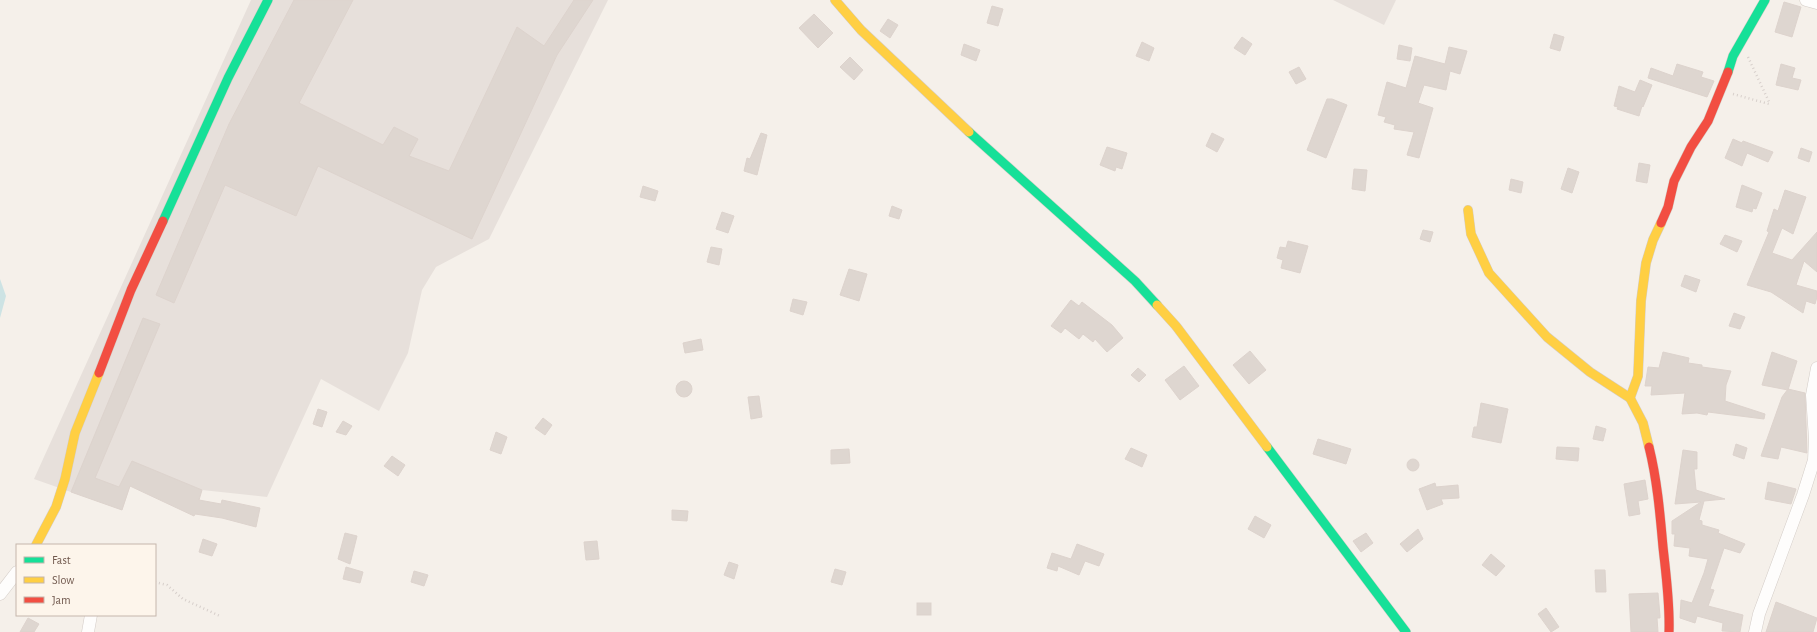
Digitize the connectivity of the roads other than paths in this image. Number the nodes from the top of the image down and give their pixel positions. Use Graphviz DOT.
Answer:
graph roads {
  1 [pos="268,0"];
  2 [pos="835,0"];
  3 [pos="1765,0"];
  4 [pos="1468,210"];
  5 [pos="1817,368"];
  6 [pos="1630,398"];
  7 [pos="37,544"];
  8 [pos="16,573"];
  9 [pos="0,594"];
  10 [pos="91,616"];
  11 [pos="88,632"];
  12 [pos="1406,632"];
  13 [pos="1668,632"];
  14 [pos="1755,632"];
  1 -- 7 [label="street"];
  2 -- 12 [label="street"];
  3 -- 6 [label="street"];
  4 -- 6 [label="street"];
  5 -- 14 [label="street"];
  6 -- 13 [label="street"];
  8 -- 9 [label="street"];
  10 -- 11 [label="street"];
}
